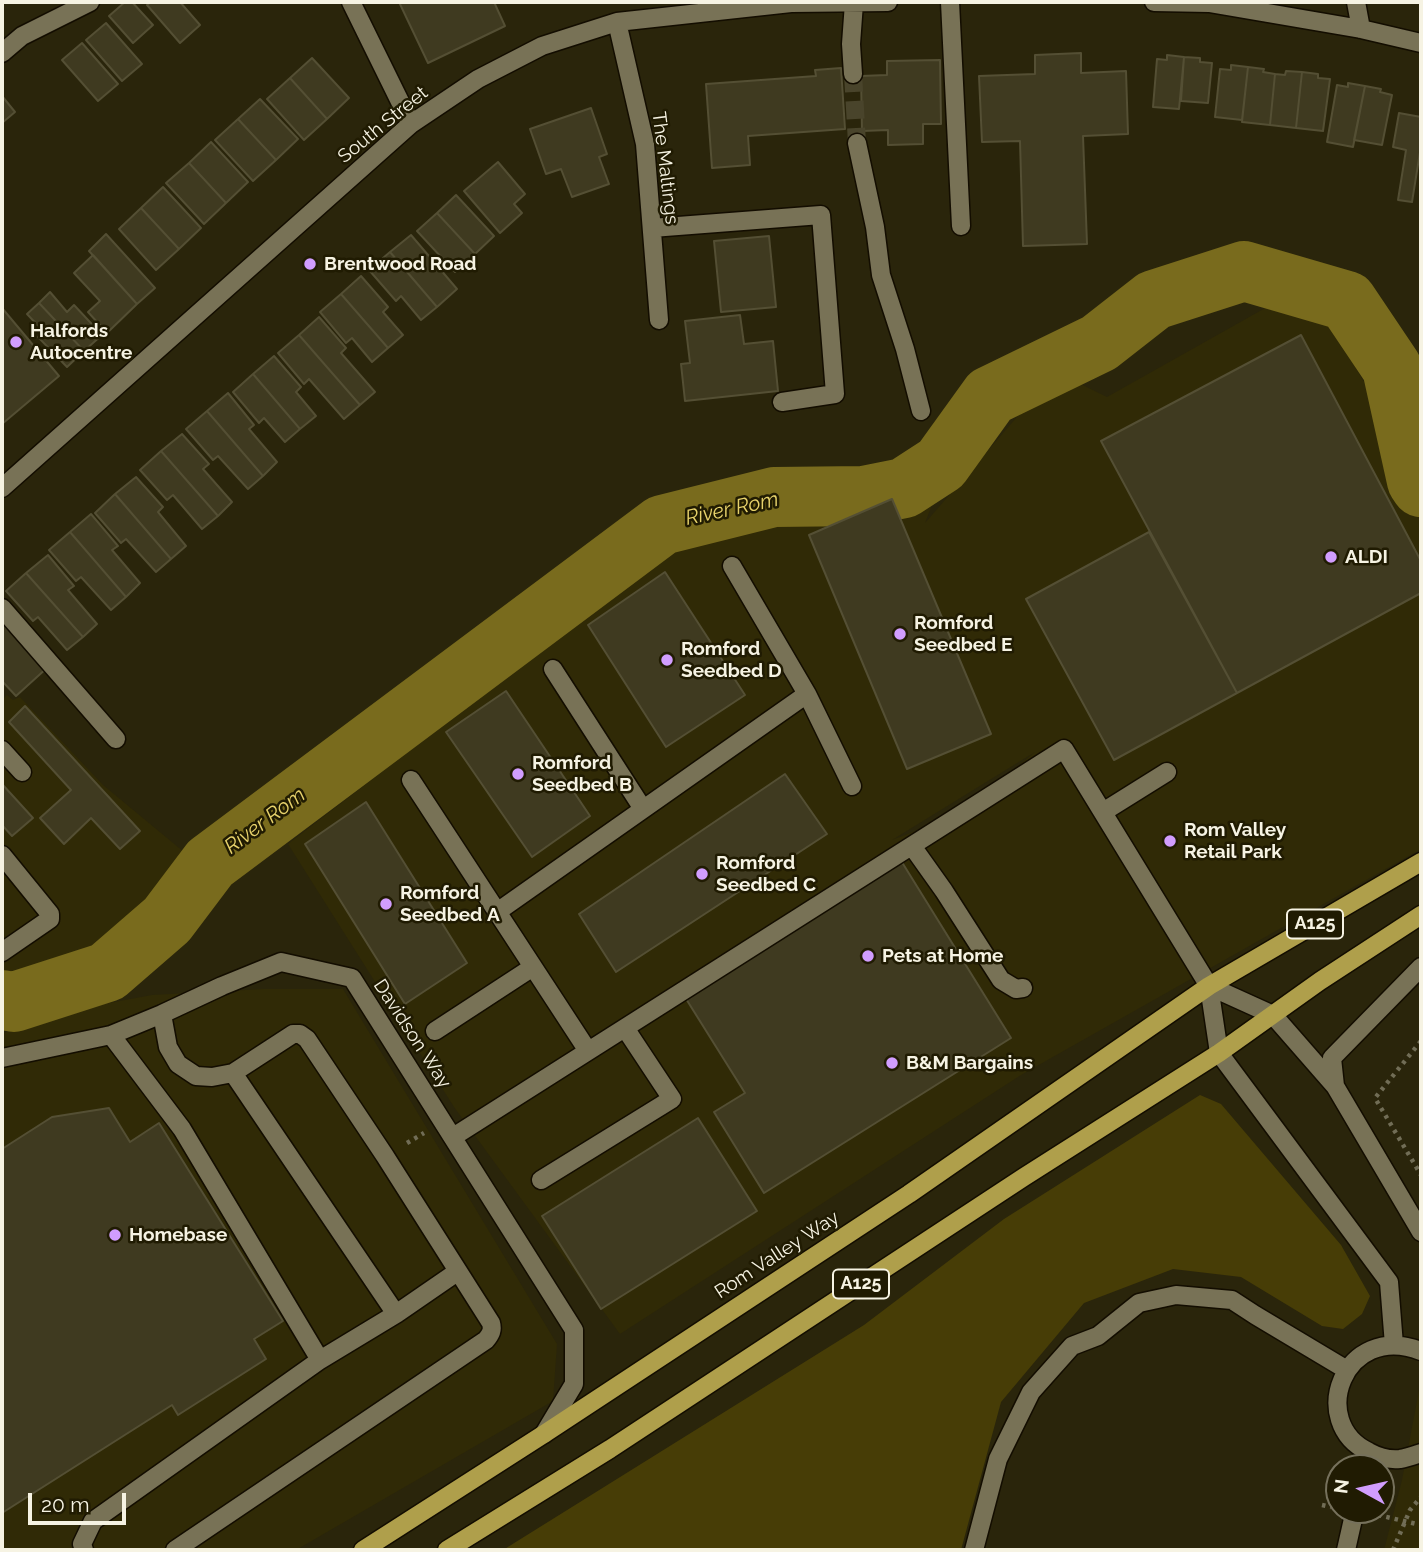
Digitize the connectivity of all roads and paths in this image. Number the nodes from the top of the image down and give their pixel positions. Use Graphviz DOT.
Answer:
graph roads {
  1 [pos="90,2"];
  2 [pos="351,2"];
  3 [pos="791,2"];
  4 [pos="888,2"];
  5 [pos="950,2"];
  6 [pos="1154,2"];
  7 [pos="1356,2"];
  8 [pos="854,3"];
  9 [pos="617,22"];
  10 [pos="1361,29"];
  11 [pos="1421,43"];
  12 [pos="2,52"];
  13 [pos="853,74"];
  14 [pos="411,124"];
  15 [pos="857,143"];
  16 [pos="961,226"];
  17 [pos="652,228"];
  18 [pos="659,320"];
  19 [pos="782,402"];
  20 [pos="921,411"];
  21 [pos="2,488"];
  22 [pos="732,566"];
  23 [pos="2,608"];
  24 [pos="553,668"];
  25 [pos="807,694"];
  26 [pos="116,739"];
  27 [pos="2,750"];
  28 [pos="22,772"];
  29 [pos="1167,772"];
  30 [pos="411,780"];
  31 [pos="852,786"];
  32 [pos="643,809"];
  33 [pos="1103,812"];
  34 [pos="912,846"];
  35 [pos="2,855"];
  36 [pos="1421,862"];
  37 [pos="496,912"];
  38 [pos="1421,915"];
  39 [pos="2,952"];
  40 [pos="533,967"];
  41 [pos="1421,967"];
  42 [pos="1209,986"];
  43 [pos="1023,988"];
  44 [pos="162,1014"];
  45 [pos="1273,1015"];
  46 [pos="625,1028"];
  47 [pos="435,1031"];
  48 [pos="111,1035"];
  49 [pos="1421,1041"];
  50 [pos="587,1051"];
  51 [pos="1219,1053"];
  52 [pos="2,1058"];
  53 [pos="233,1073"];
  54 [pos="1335,1086"];
  55 [pos="448,1129"];
  56 [pos="385,1156"];
  57 [pos="1421,1175"];
  58 [pos="541,1180"];
  59 [pos="1421,1232"];
  60 [pos="457,1272"];
  61 [pos="396,1314"];
  62 [pos="1394,1345"];
  63 [pos="1421,1352"];
  64 [pos="320,1360"];
  65 [pos="1347,1370"];
  66 [pos="544,1434"];
  67 [pos="1421,1453"];
  68 [pos="1367,1454"];
  69 [pos="1395,1460"];
  70 [pos="1421,1496"];
  71 [pos="1395,1519"];
  72 [pos="1405,1521"];
  73 [pos="1352,1524"];
  74 [pos="1421,1525"];
  75 [pos="84,1550"];
  76 [pos="175,1550"];
  77 [pos="363,1550"];
  78 [pos="447,1550"];
  79 [pos="974,1550"];
  80 [pos="1346,1550"];
  81 [pos="1393,1550"];
  1 -- 12 [label="street"];
  2 -- 14 [label="street"];
  3 -- 8 [label="street, South Street"];
  3 -- 9 [label="street, South Street"];
  4 -- 8 [label="street, South Street"];
  5 -- 16 [label="street"];
  6 -- 10 [label="street"];
  7 -- 10 [label="street"];
  8 -- 13 [label="street"];
  9 -- 14 [label="street, South Street"];
  9 -- 17 [label="street, The Maltings"];
  10 -- 11 [label="street"];
  14 -- 21 [label="street, South Street"];
  15 -- 20 [label="street"];
  17 -- 18 [label="street, The Maltings"];
  17 -- 19 [label="street"];
  22 -- 25 [label="street"];
  23 -- 26 [label="street"];
  24 -- 32 [label="street"];
  25 -- 31 [label="street"];
  25 -- 32 [label="street"];
  27 -- 28 [label="street"];
  29 -- 33 [label="street"];
  30 -- 37 [label="street"];
  32 -- 37 [label="street"];
  33 -- 34 [label="street"];
  33 -- 42 [label="street"];
  34 -- 43 [label="street"];
  34 -- 46 [label="street"];
  35 -- 39 [label="street"];
  36 -- 42 [label="main road, Rom Valley Way / A125"];
  37 -- 40 [label="street"];
  38 -- 45 [label="main road, A125"];
  40 -- 47 [label="street"];
  40 -- 50 [label="street"];
  41 -- 54 [label="street"];
  42 -- 45 [label="street"];
  42 -- 51 [label="street"];
  42 -- 66 [label="main road, Rom Valley Way / A125"];
  44 -- 48 [label="street, Davidson Way"];
  44 -- 53 [label="street"];
  44 -- 55 [label="street, Davidson Way"];
  45 -- 51 [label="main road, A125"];
  45 -- 54 [label="street"];
  46 -- 50 [label="street"];
  46 -- 58 [label="street"];
  48 -- 52 [label="street, Davidson Way"];
  48 -- 64 [label="street"];
  49 -- 57 [label="path"];
  50 -- 55 [label="street"];
  51 -- 62 [label="street"];
  51 -- 78 [label="main road, A125"];
  53 -- 56 [label="street"];
  53 -- 61 [label="street"];
  54 -- 59 [label="street"];
  55 -- 56 [label="path"];
  55 -- 66 [label="street, Davidson Way"];
  56 -- 60 [label="street"];
  60 -- 61 [label="street"];
  60 -- 76 [label="street"];
  61 -- 64 [label="street"];
  62 -- 63 [label="street"];
  62 -- 65 [label="street"];
  64 -- 75 [label="street"];
  65 -- 68 [label="street"];
  65 -- 79 [label="street"];
  66 -- 77 [label="main road, Rom Valley Way / A125"];
  67 -- 69 [label="street"];
  70 -- 72 [label="path"];
  71 -- 72 [label="path"];
  72 -- 74 [label="path"];
  72 -- 81 [label="path"];
  73 -- 80 [label="street"];
}
